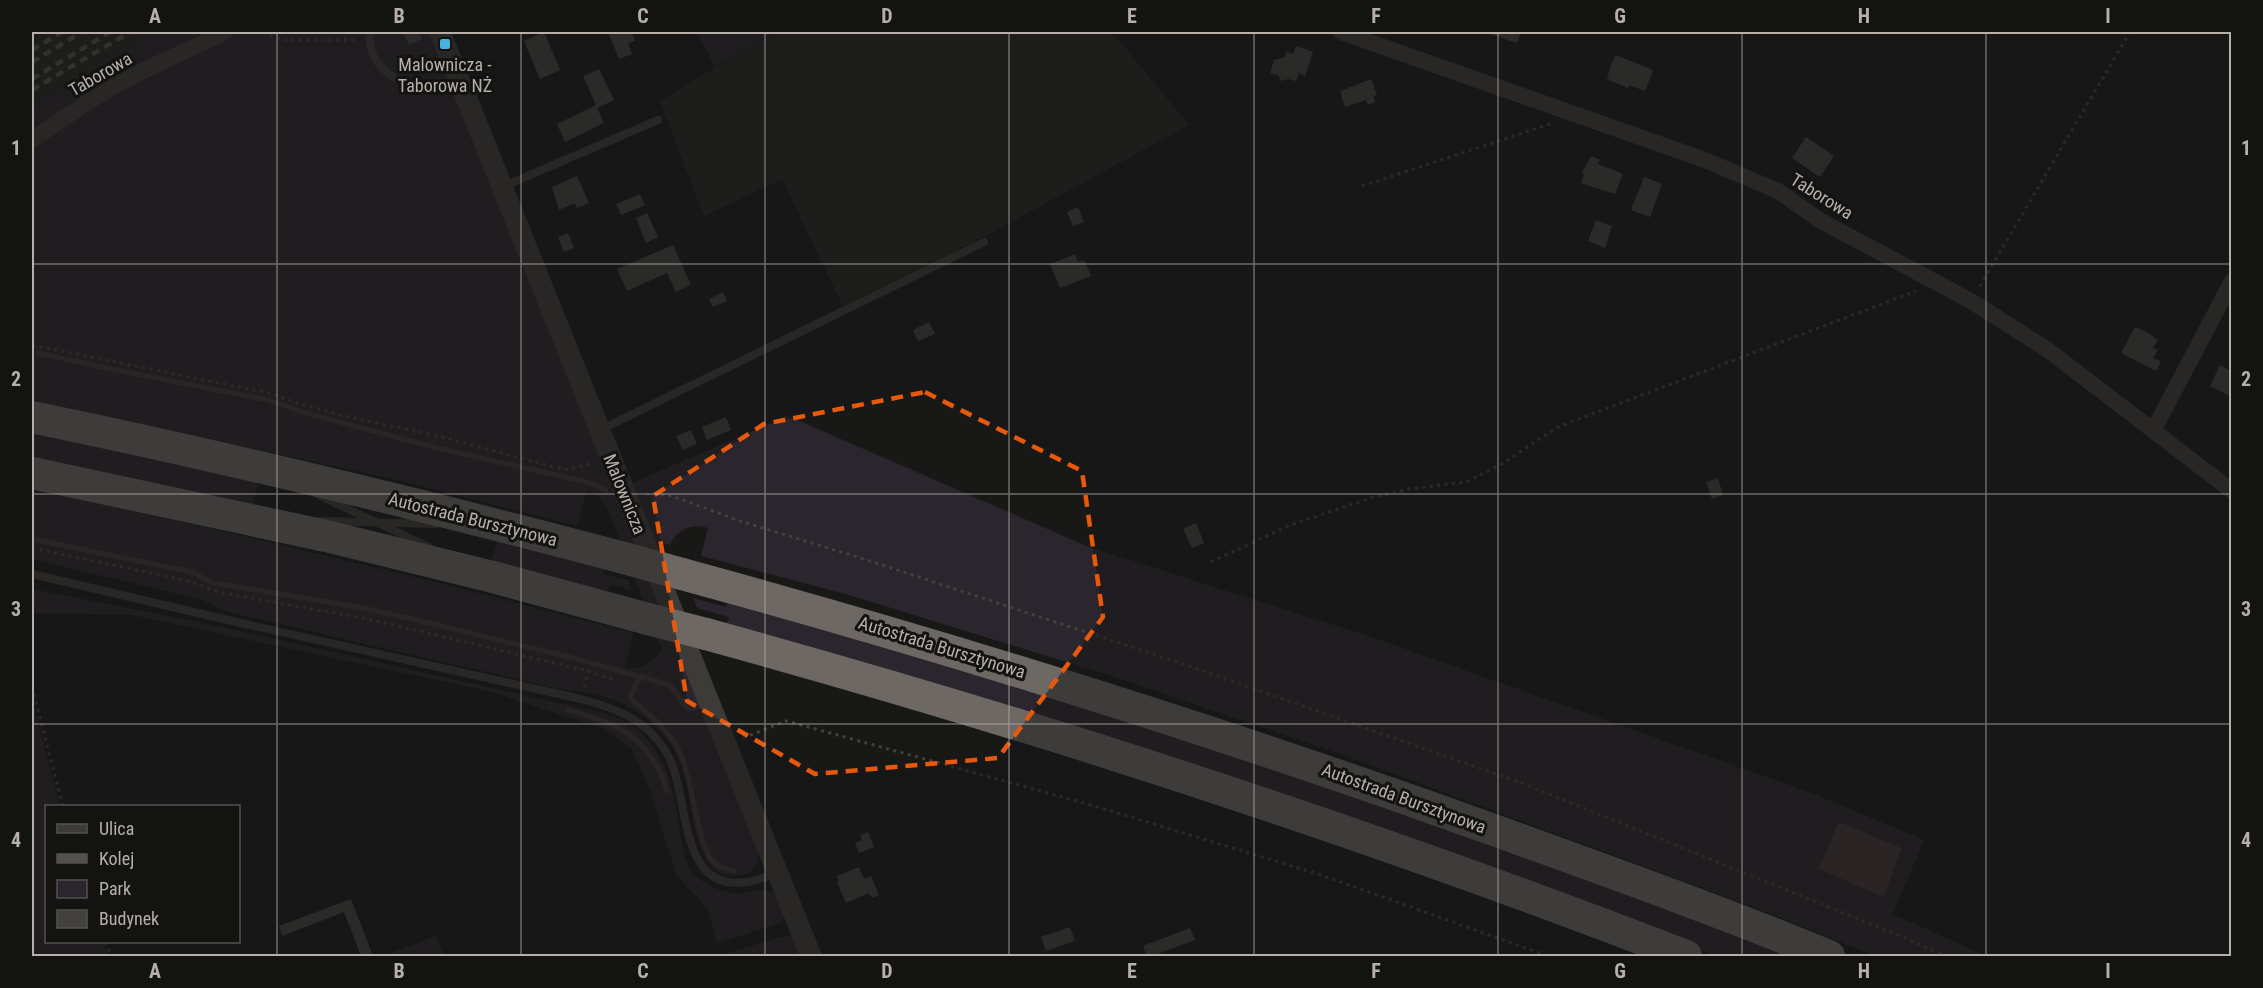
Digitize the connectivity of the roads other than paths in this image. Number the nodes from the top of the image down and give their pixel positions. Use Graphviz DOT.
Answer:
graph roads {
  1 [pos="225,32"];
  2 [pos="440,32"];
  3 [pos="1341,32"];
  4 [pos="370,36"];
  5 [pos="461,84"];
  6 [pos="658,120"];
  7 [pos="32,140"];
  8 [pos="502,187"];
  9 [pos="984,243"];
  10 [pos="2232,281"];
  11 [pos="32,417"];
  12 [pos="599,430"];
  13 [pos="2153,431"];
  14 [pos="261,468"];
  15 [pos="32,473"];
  16 [pos="303,488"];
  17 [pos="2232,491"];
  18 [pos="314,493"];
  19 [pos="251,519"];
  20 [pos="297,520"];
  21 [pos="308,521"];
  22 [pos="376,522"];
  23 [pos="446,524"];
  24 [pos="457,524"];
  25 [pos="503,526"];
  26 [pos="438,552"];
  27 [pos="448,556"];
  28 [pos="32,574"];
  29 [pos="489,576"];
  30 [pos="777,873"];
  31 [pos="810,957"];
  32 [pos="1686,957"];
  33 [pos="1828,957"];
  1 -- 7 [label="street, Taborowa"];
  2 -- 5 [label="street, Malownicza"];
  3 -- 13 [label="street, Taborowa"];
  4 -- 5 [label="lane"];
  5 -- 8 [label="street, Malownicza"];
  6 -- 8 [label="lane"];
  8 -- 12 [label="street, Malownicza"];
  9 -- 12 [label="lane"];
  10 -- 13 [label="street"];
  11 -- 14 [label="highway, Autostrada Bursztynowa"];
  12 -- 30 [label="street, Malownicza"];
  13 -- 17 [label="street, Taborowa"];
  14 -- 16 [label="lane"];
  14 -- 25 [label="highway, Autostrada Bursztynowa"];
  15 -- 19 [label="highway"];
  18 -- 22 [label="lane"];
  19 -- 20 [label="lane"];
  19 -- 29 [label="highway"];
  21 -- 22 [label="lane"];
  22 -- 23 [label="lane"];
  22 -- 26 [label="lane"];
  24 -- 25 [label="lane"];
  25 -- 33 [label="highway, Autostrada Bursztynowa, bridge"];
  27 -- 29 [label="lane"];
  28 -- 30 [label="lane"];
  29 -- 32 [label="highway, bridge"];
  30 -- 31 [label="street, Malownicza"];
}
